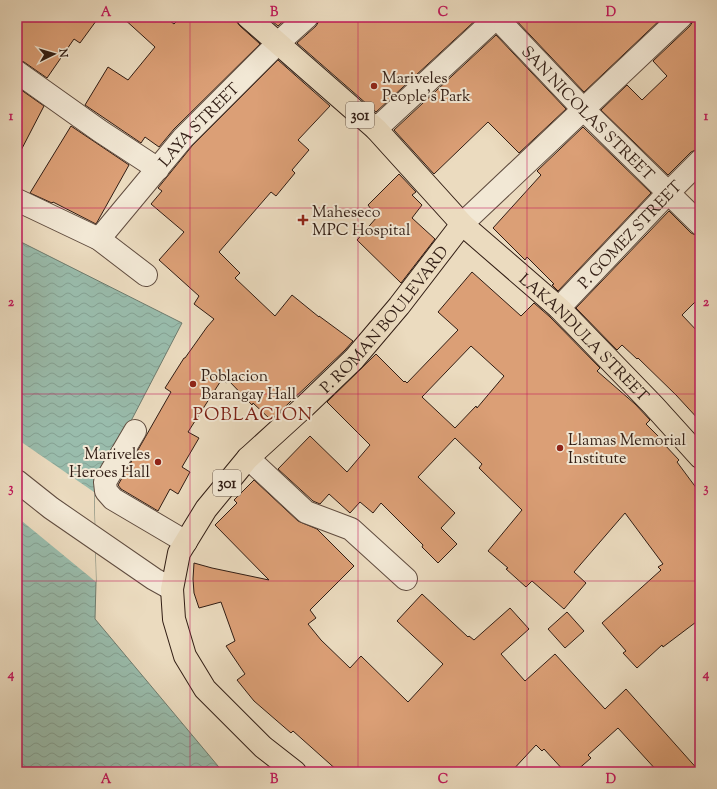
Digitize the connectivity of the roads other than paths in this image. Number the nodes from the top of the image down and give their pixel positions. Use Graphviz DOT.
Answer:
graph roads {
  1 [pos="248,17"];
  2 [pos="307,17"];
  3 [pos="497,17"];
  4 [pos="681,17"];
  5 [pos="278,43"];
  6 [pos="17,72"];
  7 [pos="583,109"];
  8 [pos="376,129"];
  9 [pos="700,160"];
  10 [pos="158,169"];
  11 [pos="668,192"];
  12 [pos="17,200"];
  13 [pos="462,224"];
  14 [pos="700,224"];
  15 [pos="100,239"];
  16 [pos="146,275"];
  17 [pos="559,308"];
  18 [pos="135,431"];
  19 [pos="700,457"];
  20 [pos="248,458"];
  21 [pos="17,481"];
  22 [pos="186,542"];
  23 [pos="406,579"];
  24 [pos="172,589"];
  25 [pos="295,772"];
  1 -- 5 [label="main road, 301"];
  2 -- 5 [label="street, LAYA STREET"];
  3 -- 7 [label="street, SAN NICOLAS STREET"];
  3 -- 8 [label="street"];
  4 -- 7 [label="street"];
  5 -- 8 [label="main road, 301"];
  5 -- 10 [label="street, LAYA STREET"];
  6 -- 10 [label="street"];
  7 -- 11 [label="street, SAN NICOLAS STREET"];
  7 -- 13 [label="street"];
  8 -- 13 [label="main road, 301"];
  9 -- 11 [label="street, P. GOMEZ STREET"];
  10 -- 15 [label="street, LAYA STREET"];
  11 -- 14 [label="street, SAN NICOLAS STREET"];
  11 -- 17 [label="street, P. GOMEZ STREET"];
  12 -- 15 [label="street"];
  13 -- 17 [label="main road, LAKANDULA STREET"];
  13 -- 20 [label="main road, P. ROMAN BOULEVARD / 301"];
  15 -- 16 [label="street"];
  17 -- 19 [label="main road, LAKANDULA STREET"];
  18 -- 22 [label="street"];
  20 -- 22 [label="main road, P. ROMAN BOULEVARD / 301"];
  20 -- 23 [label="street"];
  21 -- 24 [label="street"];
  22 -- 24 [label="main road, P. ROMAN BOULEVARD / 301"];
  24 -- 25 [label="main road, P. ROMAN BOULEVARD / 301"];
}
